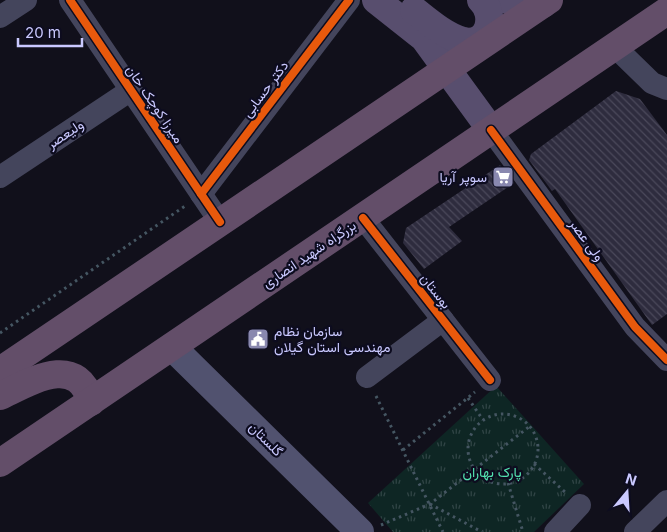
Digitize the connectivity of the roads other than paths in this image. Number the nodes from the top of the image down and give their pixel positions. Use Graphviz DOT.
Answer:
graph roads {
  1 [pos="26,0"];
  2 [pos="70,0"];
  3 [pos="349,0"];
  4 [pos="376,0"];
  5 [pos="400,0"];
  6 [pos="481,0"];
  7 [pos="507,0"];
  8 [pos="546,2"];
  9 [pos="667,11"];
  10 [pos="0,17"];
  11 [pos="615,47"];
  12 [pos="447,69"];
  13 [pos="130,90"];
  14 [pos="667,90"];
  15 [pos="492,130"];
  16 [pos="0,178"];
  17 [pos="201,194"];
  18 [pos="363,218"];
  19 [pos="220,222"];
  20 [pos="443,320"];
  21 [pos="172,347"];
  22 [pos="667,360"];
  23 [pos="0,371"];
  24 [pos="367,377"];
  25 [pos="490,380"];
  26 [pos="0,396"];
  27 [pos="91,402"];
  28 [pos="0,463"];
  29 [pos="667,502"];
  30 [pos="580,505"];
  31 [pos="366,530"];
  32 [pos="555,532"];
  33 [pos="635,532"];
  1 -- 10 [label="street"];
  2 -- 13 [label="street, میرزا کوچک خان"];
  3 -- 17 [label="street, دکتر حسابی"];
  4 -- 12 [label="main road"];
  5 -- 6 [label="main road"];
  7 -- 8 [label="main road"];
  8 -- 12 [label="highway"];
  9 -- 11 [label="highway, بزرگراه شهید انصاری"];
  11 -- 14 [label="street"];
  11 -- 15 [label="highway, بزرگراه شهید انصاری"];
  12 -- 15 [label="main road"];
  12 -- 19 [label="highway"];
  13 -- 16 [label="street, ولیعصر"];
  13 -- 17 [label="street, میرزا کوچک خان"];
  15 -- 18 [label="highway, بزرگراه شهید انصاری"];
  15 -- 22 [label="street, ولی عصر"];
  17 -- 19 [label="street, میرزا کوچک خان"];
  18 -- 20 [label="street, بوستان"];
  18 -- 21 [label="highway, بزرگراه شهید انصاری"];
  19 -- 23 [label="highway"];
  20 -- 24 [label="street"];
  20 -- 25 [label="street, بوستان"];
  21 -- 27 [label="highway, بزرگراه شهید انصاری"];
  21 -- 31 [label="main road, گلستان"];
  26 -- 27 [label="highway"];
  27 -- 28 [label="highway, بزرگراه شهید انصاری"];
  29 -- 33 [label="street"];
  30 -- 32 [label="street"];
}
